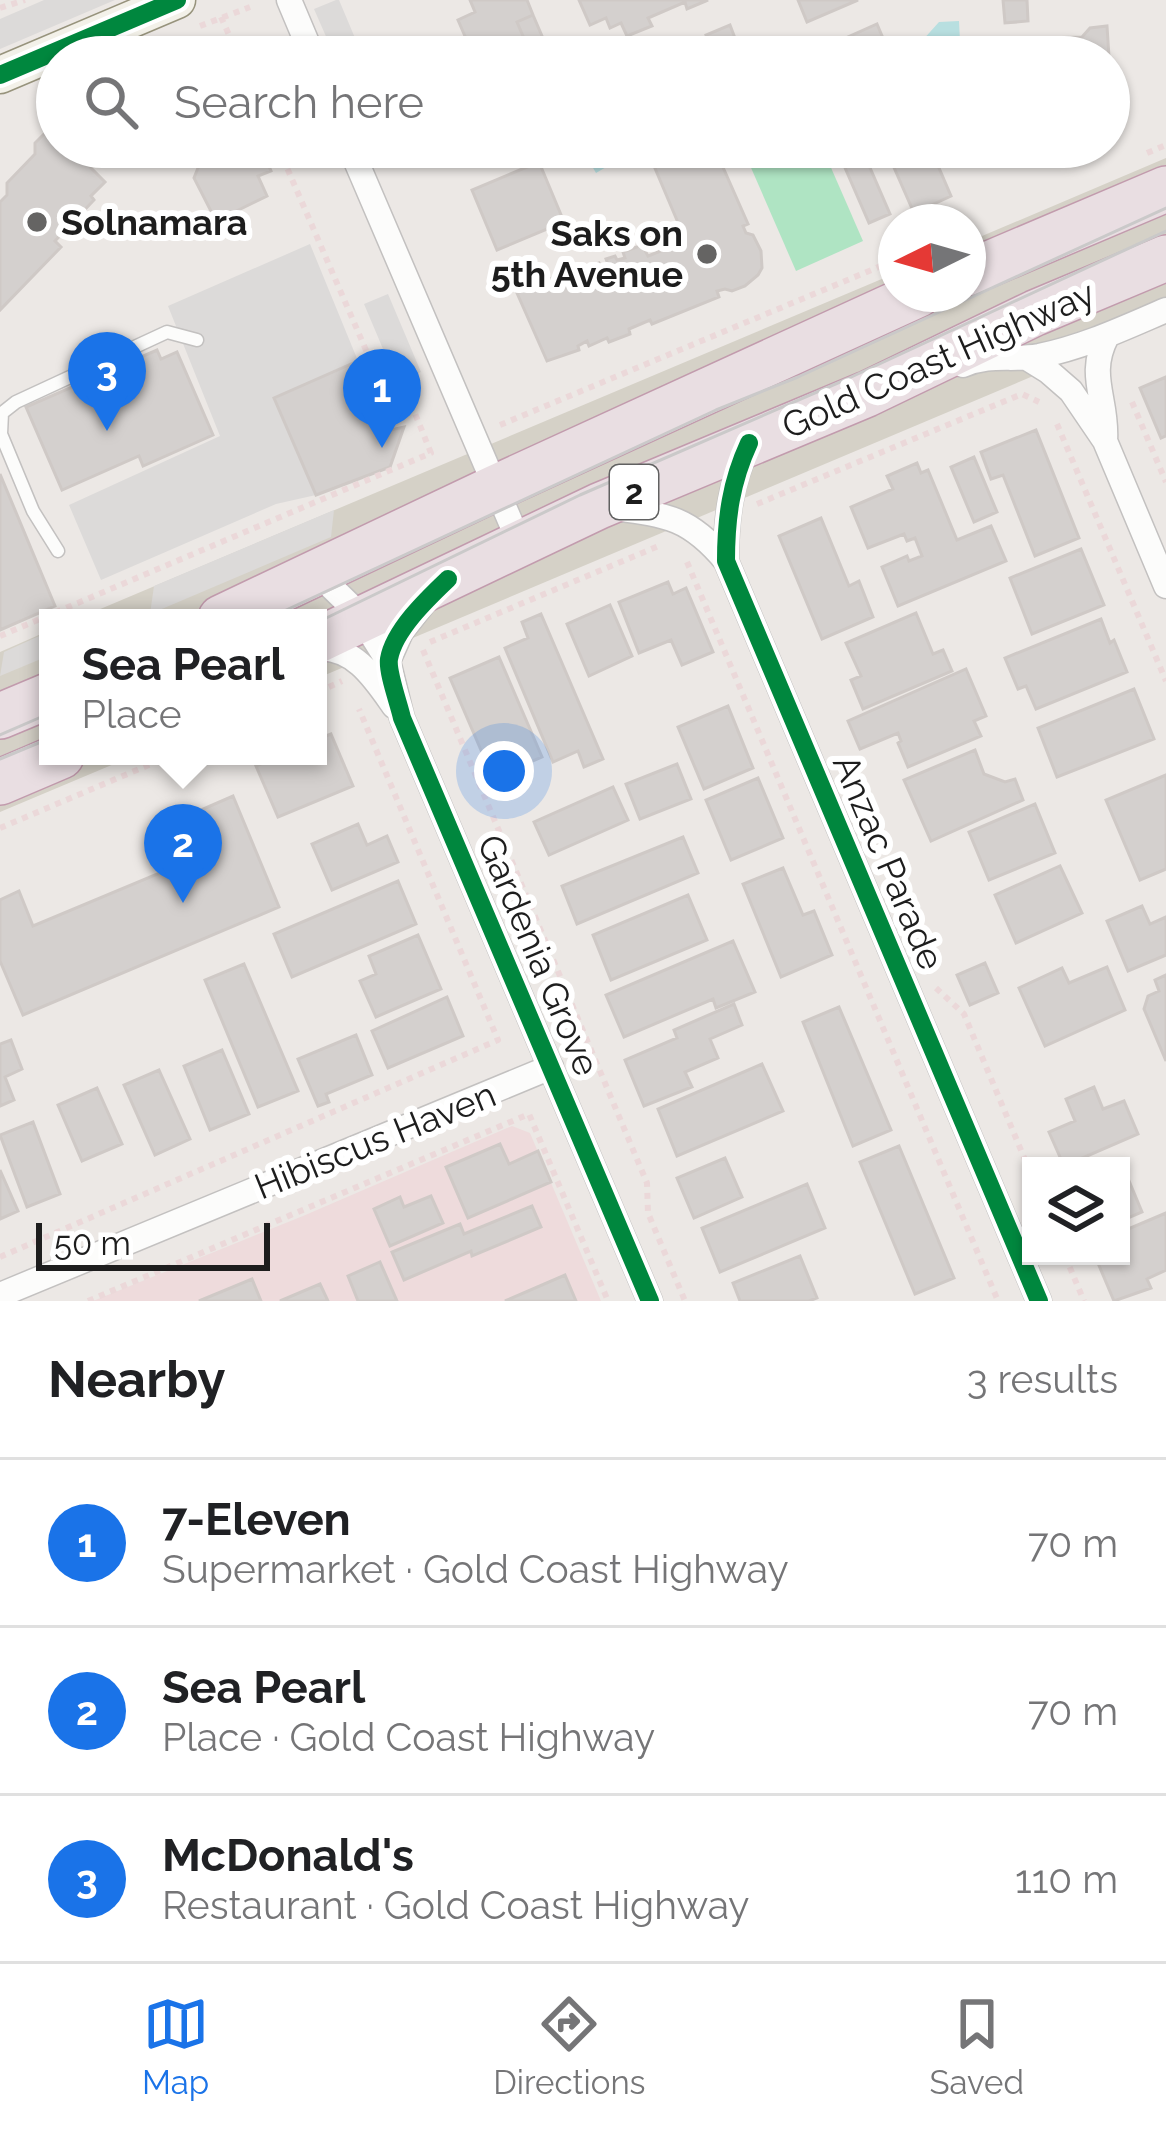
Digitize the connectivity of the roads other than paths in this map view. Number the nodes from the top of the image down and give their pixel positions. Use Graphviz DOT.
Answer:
graph roads {
  1 [pos="177,0"];
  2 [pos="289,0"];
  3 [pos="92,36"];
  4 [pos="304,36"];
  5 [pos="36,60"];
  6 [pos="0,75"];
  7 [pos="359,168"];
  8 [pos="1166,188"];
  9 [pos="1166,258"];
  10 [pos="986,265"];
  11 [pos="1166,310"];
  12 [pos="880,312"];
  13 [pos="1106,336"];
  14 [pos="197,340"];
  15 [pos="1027,358"];
  16 [pos="867,394"];
  17 [pos="1105,441"];
  18 [pos="749,443"];
  19 [pos="495,488"];
  20 [pos="599,506"];
  21 [pos="520,544"];
  22 [pos="58,551"];
  23 [pos="726,561"];
  24 [pos="318,574"];
  25 [pos="448,579"];
  26 [pos="1166,586"];
  27 [pos="241,609"];
  28 [pos="362,620"];
  29 [pos="327,640"];
  30 [pos="327,647"];
  31 [pos="388,661"];
  32 [pos="39,700"];
  33 [pos="0,716"];
  34 [pos="402,718"];
  35 [pos="40,765"];
  36 [pos="0,782"];
  37 [pos="551,1067"];
  38 [pos="0,1295"];
  39 [pos="650,1301"];
  40 [pos="1039,1301"];
  1 -- 3 [label="street"];
  2 -- 4 [label="street"];
  5 -- 6 [label="street"];
  7 -- 19 [label="street"];
  8 -- 10 [label="highway, Gold Coast Highway"];
  9 -- 16 [label="highway, Gold Coast Highway / 2"];
  11 -- 13 [label="street"];
  12 -- 19 [label="highway, Gold Coast Highway / 2"];
  13 -- 15 [label="street"];
  13 -- 17 [label="street"];
  14 -- 22 [label="lane"];
  15 -- 16 [label="street"];
  15 -- 17 [label="street"];
  16 -- 18 [label="highway, Gold Coast Highway / 2"];
  17 -- 26 [label="street"];
  18 -- 20 [label="highway, Gold Coast Highway / 2"];
  18 -- 23 [label="street, Anzac Parade"];
  19 -- 21 [label="street"];
  19 -- 24 [label="highway, Gold Coast Highway / 2"];
  20 -- 21 [label="highway, Gold Coast Highway / 2"];
  20 -- 23 [label="street"];
  21 -- 25 [label="highway, Gold Coast Highway / 2"];
  23 -- 40 [label="street, Anzac Parade"];
  24 -- 27 [label="highway, Gold Coast Highway / 2"];
  24 -- 28 [label="street, Gardenia Grove"];
  25 -- 28 [label="highway, Gold Coast Highway / 2"];
  25 -- 31 [label="street"];
  28 -- 29 [label="highway, Gold Coast Highway / 2"];
  28 -- 31 [label="street, Gardenia Grove"];
  30 -- 34 [label="street, Gardenia Grove"];
  31 -- 34 [label="street, Gardenia Grove"];
  32 -- 33 [label="highway"];
  34 -- 37 [label="street, Gardenia Grove"];
  35 -- 36 [label="highway"];
  37 -- 38 [label="street, Hibiscus Haven"];
  37 -- 39 [label="street, Gardenia Grove"];
}
